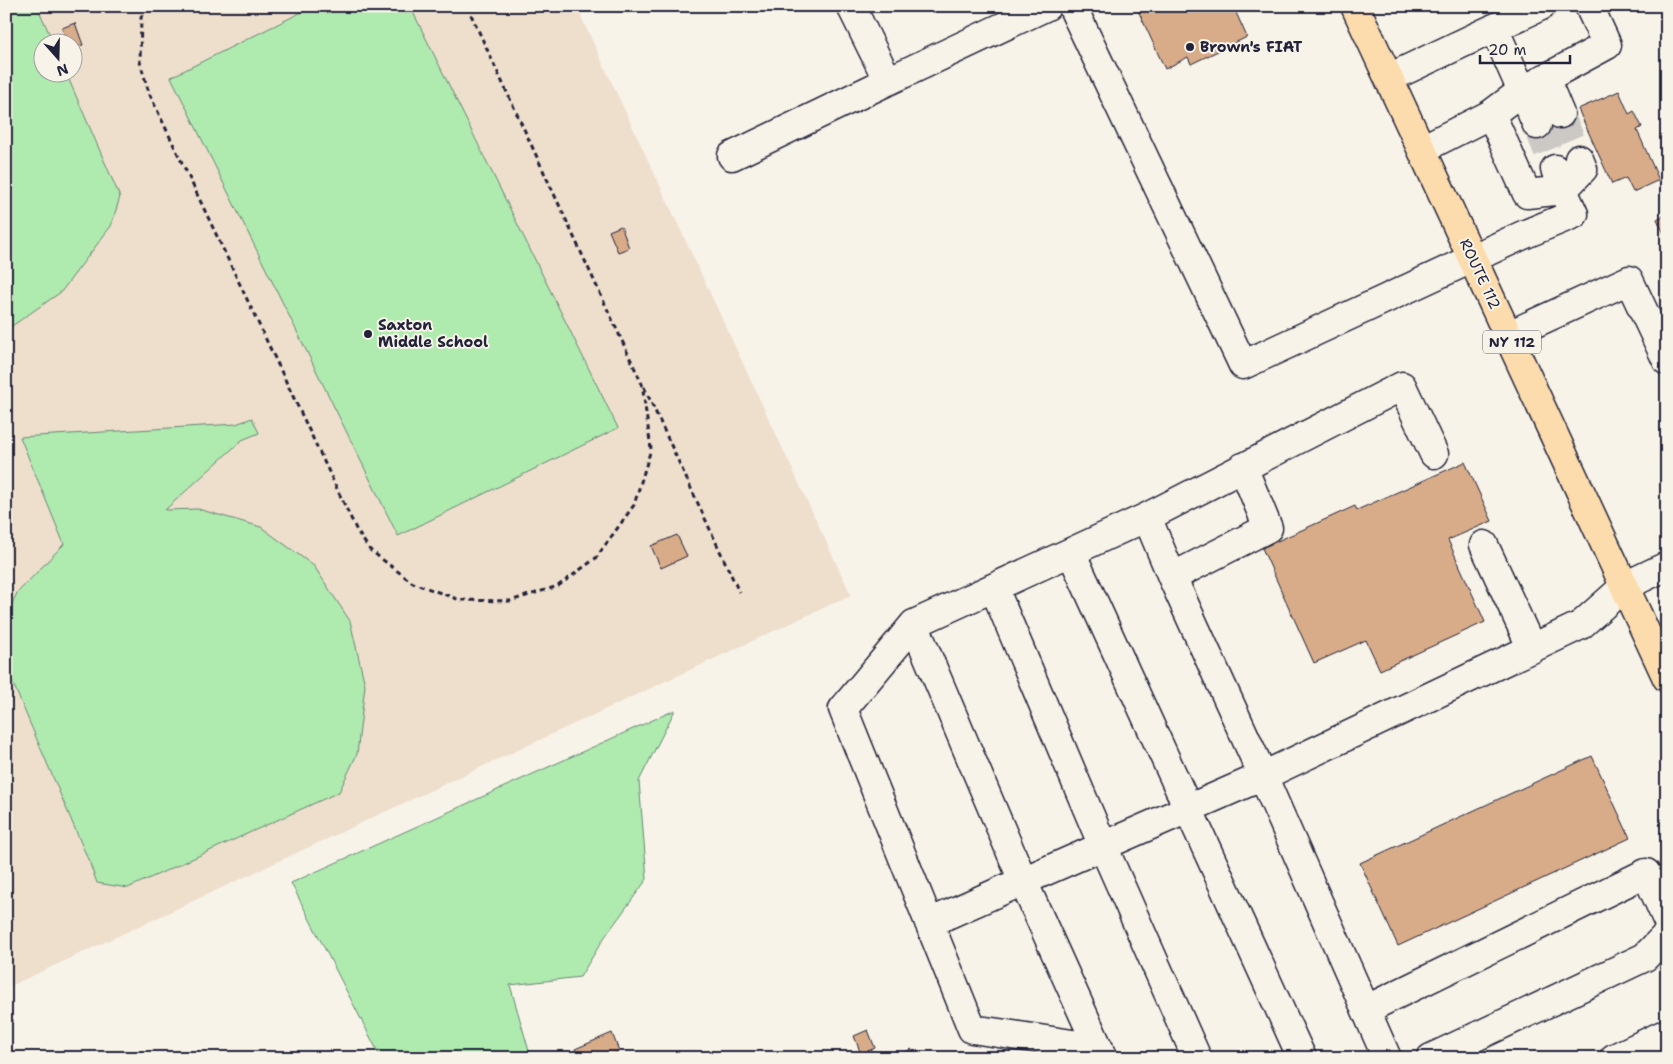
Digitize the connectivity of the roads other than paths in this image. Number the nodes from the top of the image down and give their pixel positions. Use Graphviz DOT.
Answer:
graph roads {
  1 [pos="851,6"];
  2 [pos="1047,6"];
  3 [pos="1072,6"];
  4 [pos="1355,6"];
  5 [pos="1541,6"];
  6 [pos="1589,6"];
  7 [pos="1494,28"];
  8 [pos="1389,78"];
  9 [pos="888,81"];
  10 [pos="1533,85"];
  11 [pos="1491,114"];
  12 [pos="1548,120"];
  13 [pos="1422,149"];
  14 [pos="732,156"];
  15 [pos="1579,159"];
  16 [pos="1559,180"];
  17 [pos="1473,259"];
  18 [pos="1509,335"];
  19 [pos="1667,361"];
  20 [pos="1434,454"];
  21 [pos="1243,468"];
  22 [pos="1147,517"];
  23 [pos="1484,545"];
  24 [pos="1072,552"];
  25 [pos="1667,566"];
  26 [pos="1172,577"];
  27 [pos="1625,586"];
  28 [pos="994,588"];
  29 [pos="914,624"];
  30 [pos="1532,649"];
  31 [pos="1667,678"];
  32 [pos="1263,776"];
  33 [pos="1188,809"];
  34 [pos="1103,846"];
  35 [pos="1023,881"];
  36 [pos="1667,920"];
  37 [pos="929,922"];
  38 [pos="1667,934"];
  39 [pos="1367,1009"];
  40 [pos="1667,1033"];
  41 [pos="1101,1053"];
  42 [pos="1196,1058"];
  43 [pos="1302,1058"];
  44 [pos="1387,1058"];
  45 [pos="1431,1058"];
  46 [pos="1614,1058"];
  1 -- 9 [label="street"];
  2 -- 9 [label="street"];
  3 -- 17 [label="street"];
  4 -- 8 [label="main road, ROUTE 112 / NY 112"];
  5 -- 7 [label="street"];
  6 -- 10 [label="street"];
  7 -- 8 [label="street"];
  7 -- 10 [label="street"];
  8 -- 13 [label="main road, ROUTE 112 / NY 112"];
  9 -- 14 [label="street"];
  10 -- 11 [label="street"];
  10 -- 12 [label="street"];
  11 -- 13 [label="street"];
  11 -- 16 [label="street"];
  13 -- 17 [label="main road, ROUTE 112 / NY 112"];
  15 -- 16 [label="street"];
  16 -- 17 [label="street"];
  17 -- 18 [label="main road, ROUTE 112 / NY 112"];
  18 -- 19 [label="street"];
  18 -- 27 [label="main road, ROUTE 112 / NY 112"];
  20 -- 21 [label="street"];
  21 -- 22 [label="street"];
  21 -- 26 [label="street"];
  22 -- 24 [label="street"];
  22 -- 26 [label="street"];
  23 -- 30 [label="street"];
  24 -- 28 [label="street"];
  24 -- 33 [label="street"];
  25 -- 27 [label="street"];
  26 -- 32 [label="street"];
  27 -- 30 [label="street"];
  27 -- 31 [label="main road, ROUTE 112 / NY 112"];
  28 -- 29 [label="street"];
  28 -- 34 [label="street"];
  29 -- 35 [label="street"];
  29 -- 37 [label="street"];
  30 -- 32 [label="street"];
  32 -- 33 [label="street"];
  32 -- 39 [label="street"];
  33 -- 34 [label="street"];
  33 -- 43 [label="street"];
  34 -- 35 [label="street"];
  34 -- 42 [label="street"];
  35 -- 37 [label="street"];
  35 -- 41 [label="street"];
  36 -- 39 [label="street"];
  37 -- 41 [label="street"];
  38 -- 45 [label="street"];
  39 -- 44 [label="street"];
  40 -- 46 [label="street"];
}
